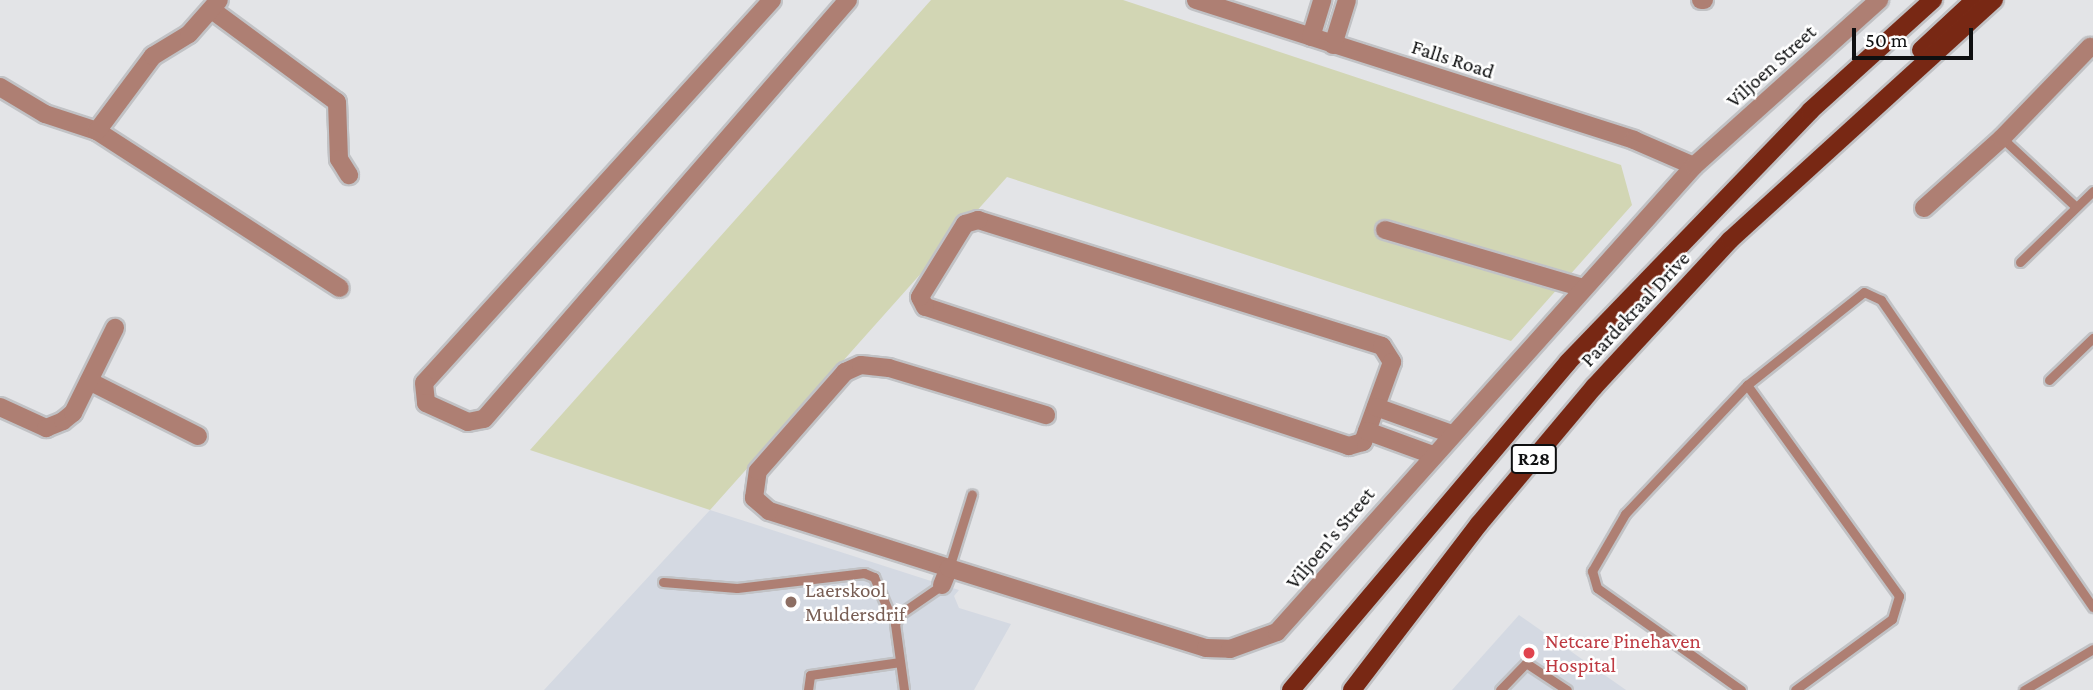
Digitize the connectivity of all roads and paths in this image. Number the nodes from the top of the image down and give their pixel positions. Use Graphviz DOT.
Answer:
graph roads {
  1 [pos="772,0"];
  2 [pos="848,0"];
  3 [pos="1196,0"];
  4 [pos="1322,0"];
  5 [pos="1347,0"];
  6 [pos="1879,0"];
  7 [pos="1933,0"];
  8 [pos="1975,0"];
  9 [pos="1994,0"];
  10 [pos="215,5"];
  11 [pos="1311,37"];
  12 [pos="1333,45"];
  13 [pos="2090,47"];
  14 [pos="0,88"];
  15 [pos="97,131"];
  16 [pos="2003,138"];
  17 [pos="1693,166"];
  18 [pos="349,176"];
  19 [pos="2093,191"];
  20 [pos="2076,207"];
  21 [pos="1924,208"];
  22 [pos="1385,229"];
  23 [pos="1730,240"];
  24 [pos="2020,262"];
  25 [pos="340,288"];
  26 [pos="1583,288"];
  27 [pos="115,328"];
  28 [pos="2093,338"];
  29 [pos="2049,380"];
  30 [pos="89,381"];
  31 [pos="1747,385"];
  32 [pos="0,407"];
  33 [pos="1376,407"];
  34 [pos="1046,415"];
  35 [pos="1367,431"];
  36 [pos="1452,433"];
  37 [pos="198,436"];
  38 [pos="1433,455"];
  39 [pos="972,494"];
  40 [pos="946,576"];
  41 [pos="663,582"];
  42 [pos="2093,607"];
  43 [pos="900,614"];
  44 [pos="2093,649"];
  45 [pos="900,662"];
  46 [pos="808,690"];
  47 [pos="904,690"];
  48 [pos="1291,690"];
  49 [pos="1352,690"];
  50 [pos="1500,690"];
  51 [pos="1567,690"];
  52 [pos="1741,690"];
  53 [pos="1795,690"];
  54 [pos="2024,690"];
  1 -- 2 [label="street"];
  3 -- 11 [label="street, Falls Road"];
  4 -- 11 [label="street"];
  5 -- 12 [label="street"];
  6 -- 17 [label="street, Viljoen Street"];
  7 -- 48 [label="main road, Paardekraal Drive / R28"];
  8 -- 23 [label="main road"];
  9 -- 23 [label="main road, Paardekraal Drive / R28"];
  10 -- 15 [label="street"];
  10 -- 18 [label="street"];
  11 -- 12 [label="street, Falls Road"];
  12 -- 17 [label="street, Falls Road"];
  13 -- 16 [label="street"];
  14 -- 15 [label="street"];
  15 -- 25 [label="street"];
  16 -- 20 [label="lane"];
  16 -- 21 [label="street"];
  17 -- 26 [label="street, Viljoen's Street"];
  19 -- 20 [label="lane"];
  20 -- 24 [label="lane"];
  22 -- 26 [label="street"];
  23 -- 49 [label="main road, Paardekraal Drive / R28"];
  26 -- 36 [label="street, Viljoen's Street"];
  27 -- 30 [label="street"];
  28 -- 29 [label="lane"];
  30 -- 32 [label="street"];
  30 -- 37 [label="street"];
  31 -- 42 [label="lane"];
  31 -- 52 [label="lane"];
  31 -- 53 [label="lane"];
  33 -- 35 [label="street"];
  33 -- 35 [label="street"];
  33 -- 36 [label="street"];
  34 -- 40 [label="street, Viljoen's Street"];
  35 -- 38 [label="street"];
  36 -- 38 [label="street, Viljoen's Street"];
  38 -- 40 [label="street, Viljoen's Street"];
  39 -- 40 [label="lane"];
  40 -- 43 [label="lane"];
  41 -- 43 [label="lane"];
  43 -- 45 [label="lane"];
  44 -- 54 [label="lane"];
  45 -- 46 [label="lane"];
  45 -- 47 [label="lane"];
  50 -- 51 [label="lane"];
}
